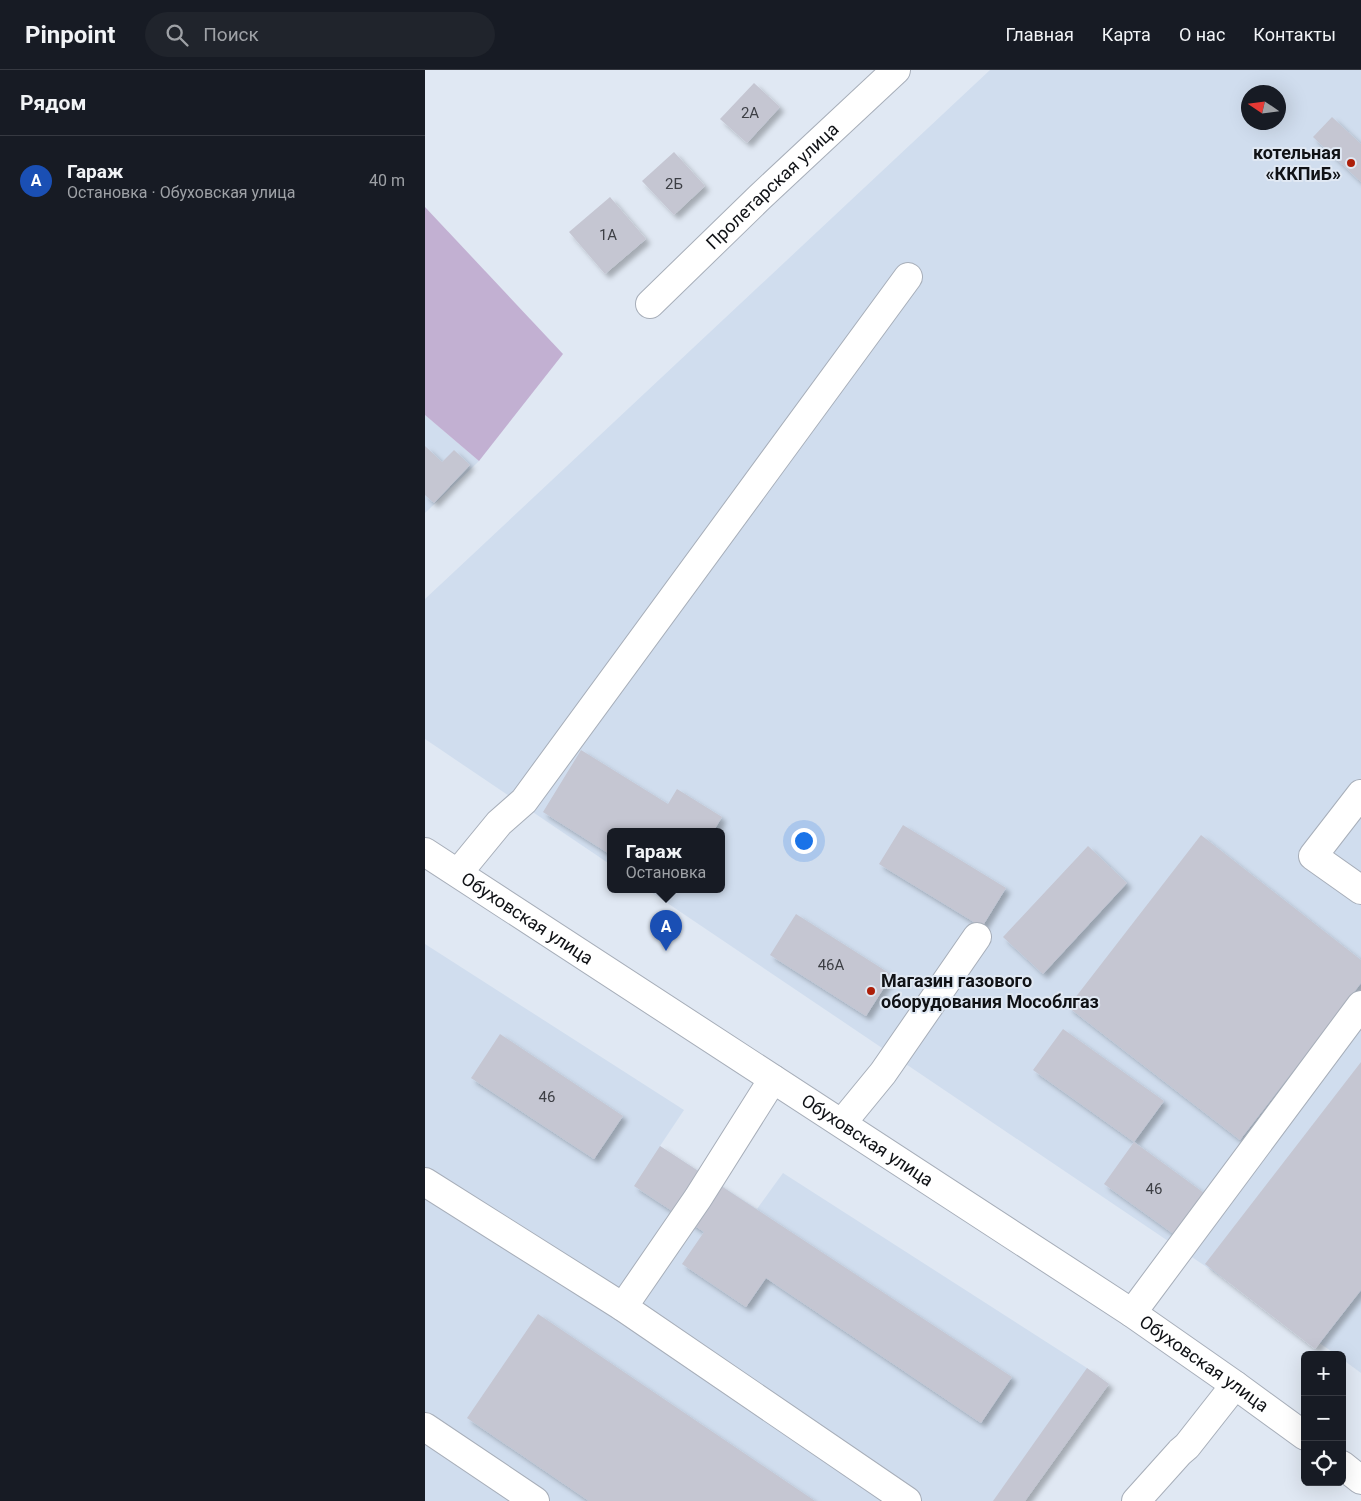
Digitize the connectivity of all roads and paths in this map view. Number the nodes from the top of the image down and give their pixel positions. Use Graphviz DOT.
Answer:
graph roads {
  1 [pos="896,70"];
  2 [pos="909,277"];
  3 [pos="650,304"];
  4 [pos="1361,794"];
  5 [pos="425,852"];
  6 [pos="457,873"];
  7 [pos="1361,890"];
  8 [pos="977,937"];
  9 [pos="1361,1006"];
  10 [pos="773,1079"];
  11 [pos="842,1123"];
  12 [pos="425,1182"];
  13 [pos="623,1307"];
  14 [pos="1132,1313"];
  15 [pos="1235,1384"];
  16 [pos="425,1427"];
  17 [pos="1301,1433"];
  18 [pos="1346,1468"];
  19 [pos="1361,1480"];
  20 [pos="1143,1499"];
  21 [pos="535,1501"];
  22 [pos="907,1501"];
  1 -- 3 [label="main road, Пролетарская улица"];
  2 -- 6 [label="main road"];
  4 -- 7 [label="main road"];
  5 -- 6 [label="main road, Обуховская улица"];
  6 -- 10 [label="main road, Обуховская улица"];
  8 -- 11 [label="main road"];
  9 -- 14 [label="main road"];
  10 -- 11 [label="main road, Обуховская улица"];
  10 -- 13 [label="main road"];
  11 -- 14 [label="main road, Обуховская улица"];
  12 -- 13 [label="main road"];
  13 -- 22 [label="main road"];
  14 -- 15 [label="main road, Обуховская улица"];
  15 -- 17 [label="main road, Обуховская улица"];
  15 -- 20 [label="main road"];
  16 -- 21 [label="main road"];
  18 -- 19 [label="main road"];
}
